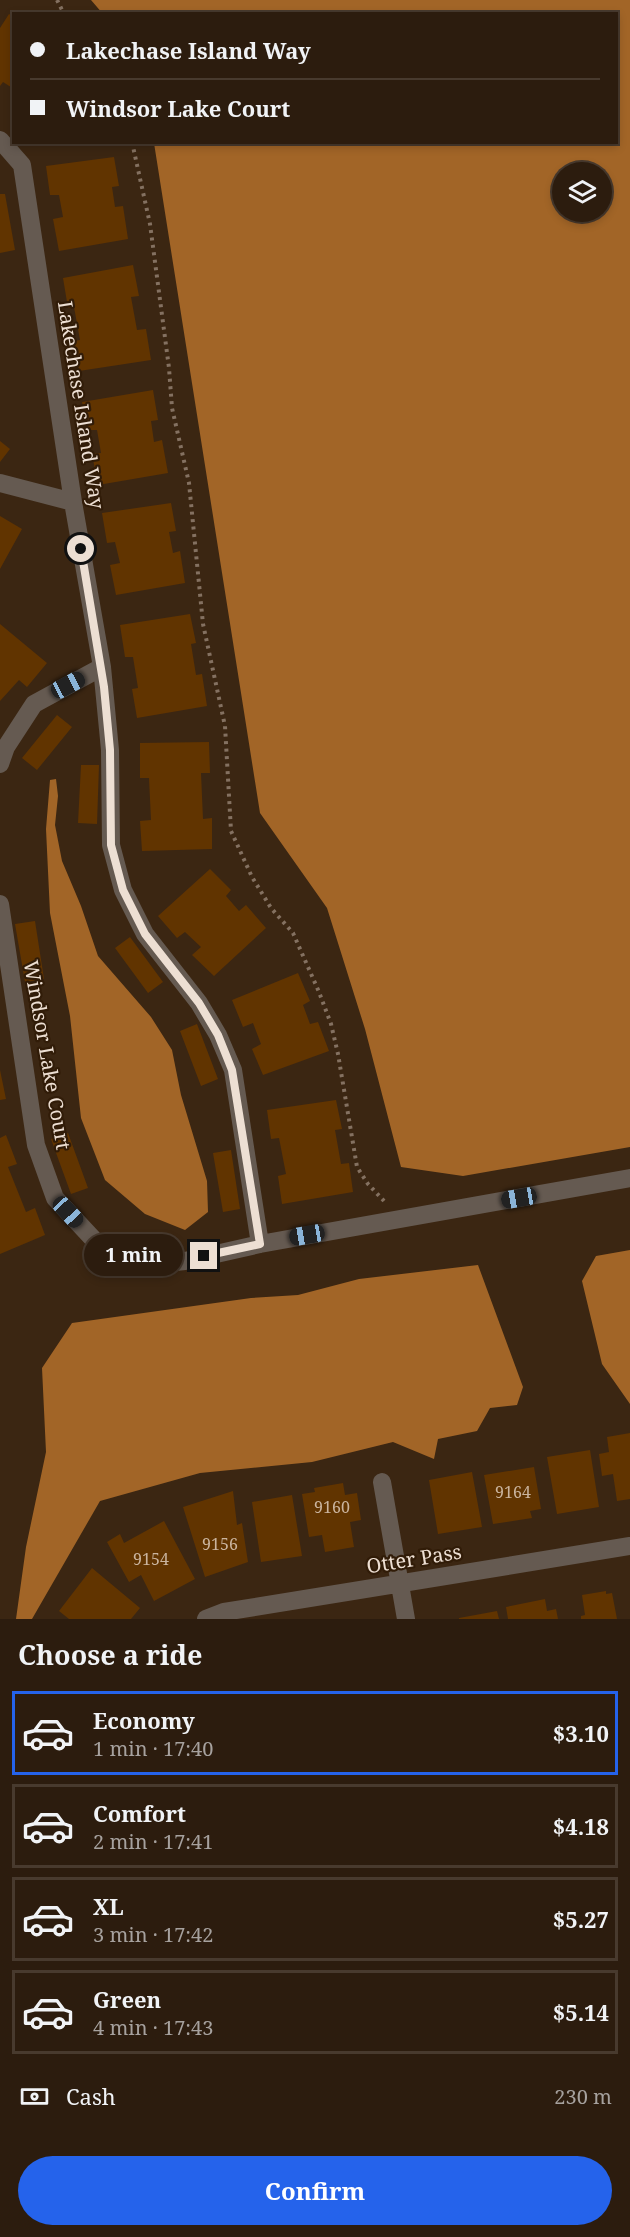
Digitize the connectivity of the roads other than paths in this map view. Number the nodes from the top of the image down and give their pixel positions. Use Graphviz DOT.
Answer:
graph roads {
  1 [pos="0,140"];
  2 [pos="0,483"];
  3 [pos="73,502"];
  4 [pos="102,666"];
  5 [pos="0,764"];
  6 [pos="0,904"];
  7 [pos="630,1178"];
  8 [pos="260,1244"];
  9 [pos="382,1482"];
  10 [pos="630,1546"];
  11 [pos="401,1585"];
  12 [pos="206,1619"];
  13 [pos="406,1619"];
  1 -- 3 [label="street, Lakechase Island Way"];
  2 -- 3 [label="street"];
  3 -- 4 [label="street, Lakechase Island Way"];
  4 -- 5 [label="street"];
  4 -- 8 [label="street, Lakechase Island Way"];
  6 -- 8 [label="street, Windsor Lake Court"];
  7 -- 8 [label="street"];
  9 -- 11 [label="street"];
  10 -- 11 [label="street, Otter Pass"];
  11 -- 12 [label="street, Otter Pass"];
  11 -- 13 [label="street"];
}
